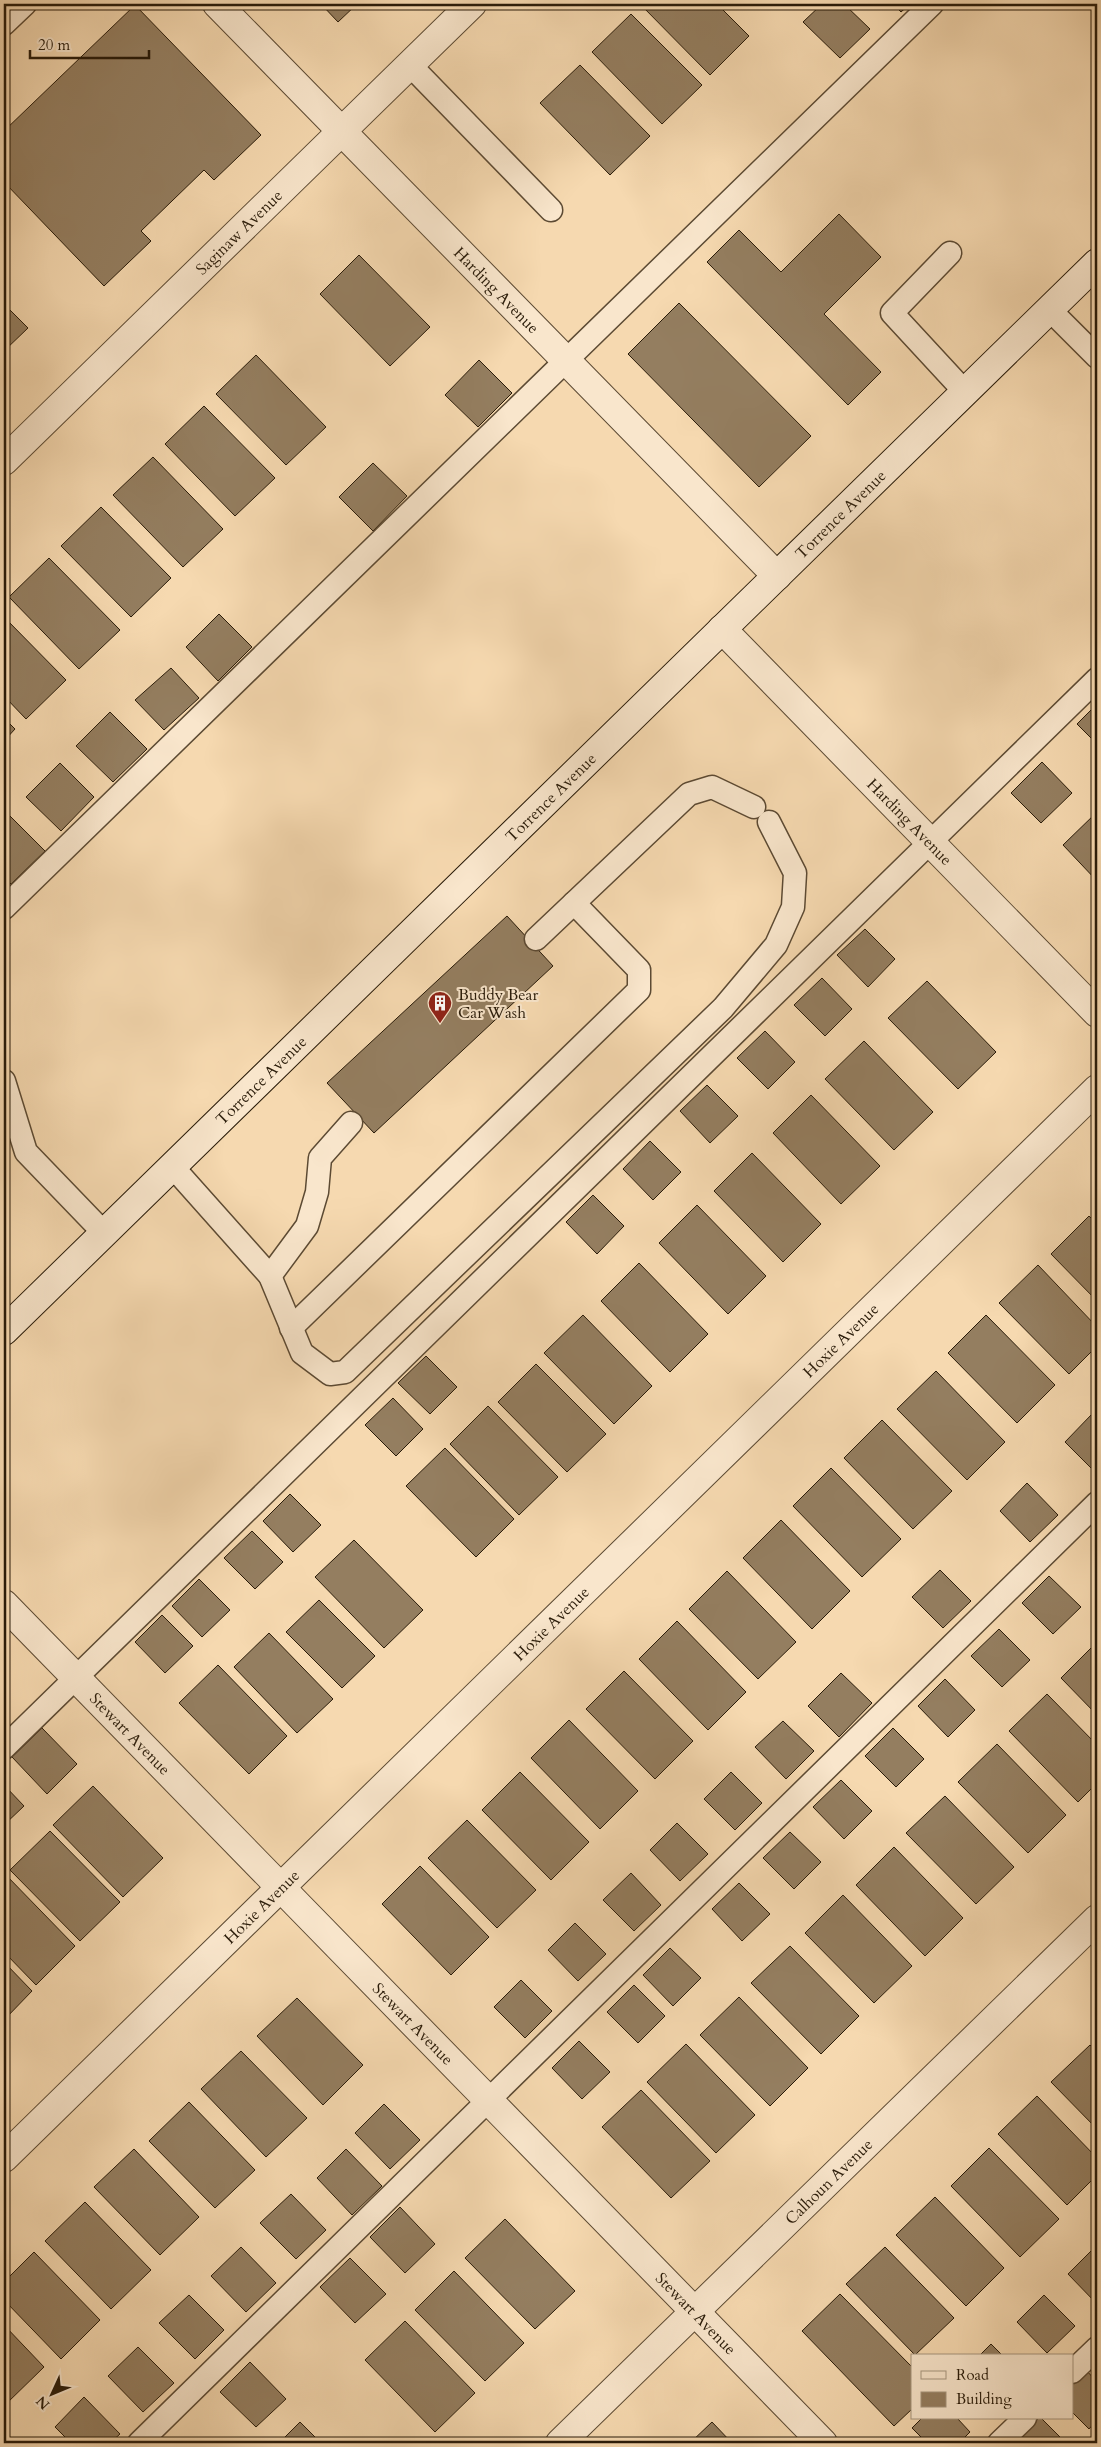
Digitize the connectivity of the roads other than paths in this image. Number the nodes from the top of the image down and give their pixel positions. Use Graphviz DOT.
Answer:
graph roads {
  1 [pos="25,4"];
  2 [pos="217,4"];
  3 [pos="472,4"];
  4 [pos="932,4"];
  5 [pos="4,24"];
  6 [pos="410,65"];
  7 [pos="342,131"];
  8 [pos="551,210"];
  9 [pos="950,254"];
  10 [pos="1097,264"];
  11 [pos="1050,310"];
  12 [pos="1097,357"];
  13 [pos="566,360"];
  14 [pos="965,392"];
  15 [pos="4,461"];
  16 [pos="777,576"];
  17 [pos="722,630"];
  18 [pos="1097,679"];
  19 [pos="930,842"];
  20 [pos="574,903"];
  21 [pos="4,908"];
  22 [pos="536,939"];
  23 [pos="1097,1013"];
  24 [pos="4,1081"];
  25 [pos="1097,1088"];
  26 [pos="351,1123"];
  27 [pos="10,1125"];
  28 [pos="172,1166"];
  29 [pos="104,1233"];
  30 [pos="270,1276"];
  31 [pos="291,1328"];
  32 [pos="4,1331"];
  33 [pos="1097,1503"];
  34 [pos="4,1604"];
  35 [pos="76,1677"];
  36 [pos="4,1748"];
  37 [pos="280,1887"];
  38 [pos="1097,1919"];
  39 [pos="489,2102"];
  40 [pos="4,2158"];
  41 [pos="695,2312"];
  42 [pos="1097,2348"];
  43 [pos="1074,2370"];
  44 [pos="1023,2420"];
  45 [pos="139,2443"];
  46 [pos="560,2443"];
  47 [pos="823,2443"];
  48 [pos="1000,2443"];
  1 -- 5 [label="lane"];
  2 -- 7 [label="street, Harding Avenue"];
  3 -- 6 [label="street, Saginaw Avenue"];
  4 -- 13 [label="lane"];
  6 -- 7 [label="street, Saginaw Avenue"];
  6 -- 8 [label="lane"];
  7 -- 13 [label="street, Harding Avenue"];
  7 -- 15 [label="street, Saginaw Avenue"];
  9 -- 14 [label="lane"];
  10 -- 11 [label="street, Torrence Avenue"];
  11 -- 12 [label="lane"];
  11 -- 14 [label="street, Torrence Avenue"];
  13 -- 16 [label="street, Harding Avenue"];
  13 -- 21 [label="lane"];
  14 -- 16 [label="street, Torrence Avenue"];
  16 -- 17 [label="street, Torrence Avenue"];
  17 -- 19 [label="street, Harding Avenue"];
  17 -- 28 [label="street, Torrence Avenue"];
  18 -- 19 [label="lane"];
  19 -- 23 [label="street, Harding Avenue"];
  19 -- 35 [label="lane"];
  20 -- 22 [label="lane"];
  20 -- 31 [label="lane"];
  20 -- 31 [label="lane"];
  24 -- 27 [label="lane"];
  25 -- 37 [label="street, Hoxie Avenue"];
  26 -- 30 [label="lane"];
  27 -- 29 [label="lane"];
  28 -- 29 [label="street, Torrence Avenue"];
  28 -- 30 [label="lane"];
  29 -- 32 [label="street, Torrence Avenue"];
  30 -- 31 [label="lane"];
  33 -- 39 [label="lane"];
  34 -- 35 [label="street, Stewart Avenue"];
  35 -- 36 [label="lane"];
  35 -- 37 [label="street, Stewart Avenue"];
  37 -- 39 [label="street, Stewart Avenue"];
  37 -- 40 [label="street, Hoxie Avenue"];
  38 -- 41 [label="street, Calhoun Avenue"];
  39 -- 41 [label="street, Stewart Avenue"];
  39 -- 45 [label="lane"];
  41 -- 46 [label="street, Calhoun Avenue"];
  41 -- 47 [label="street, Stewart Avenue"];
  42 -- 43 [label="lane"];
  44 -- 48 [label="lane"];
}
